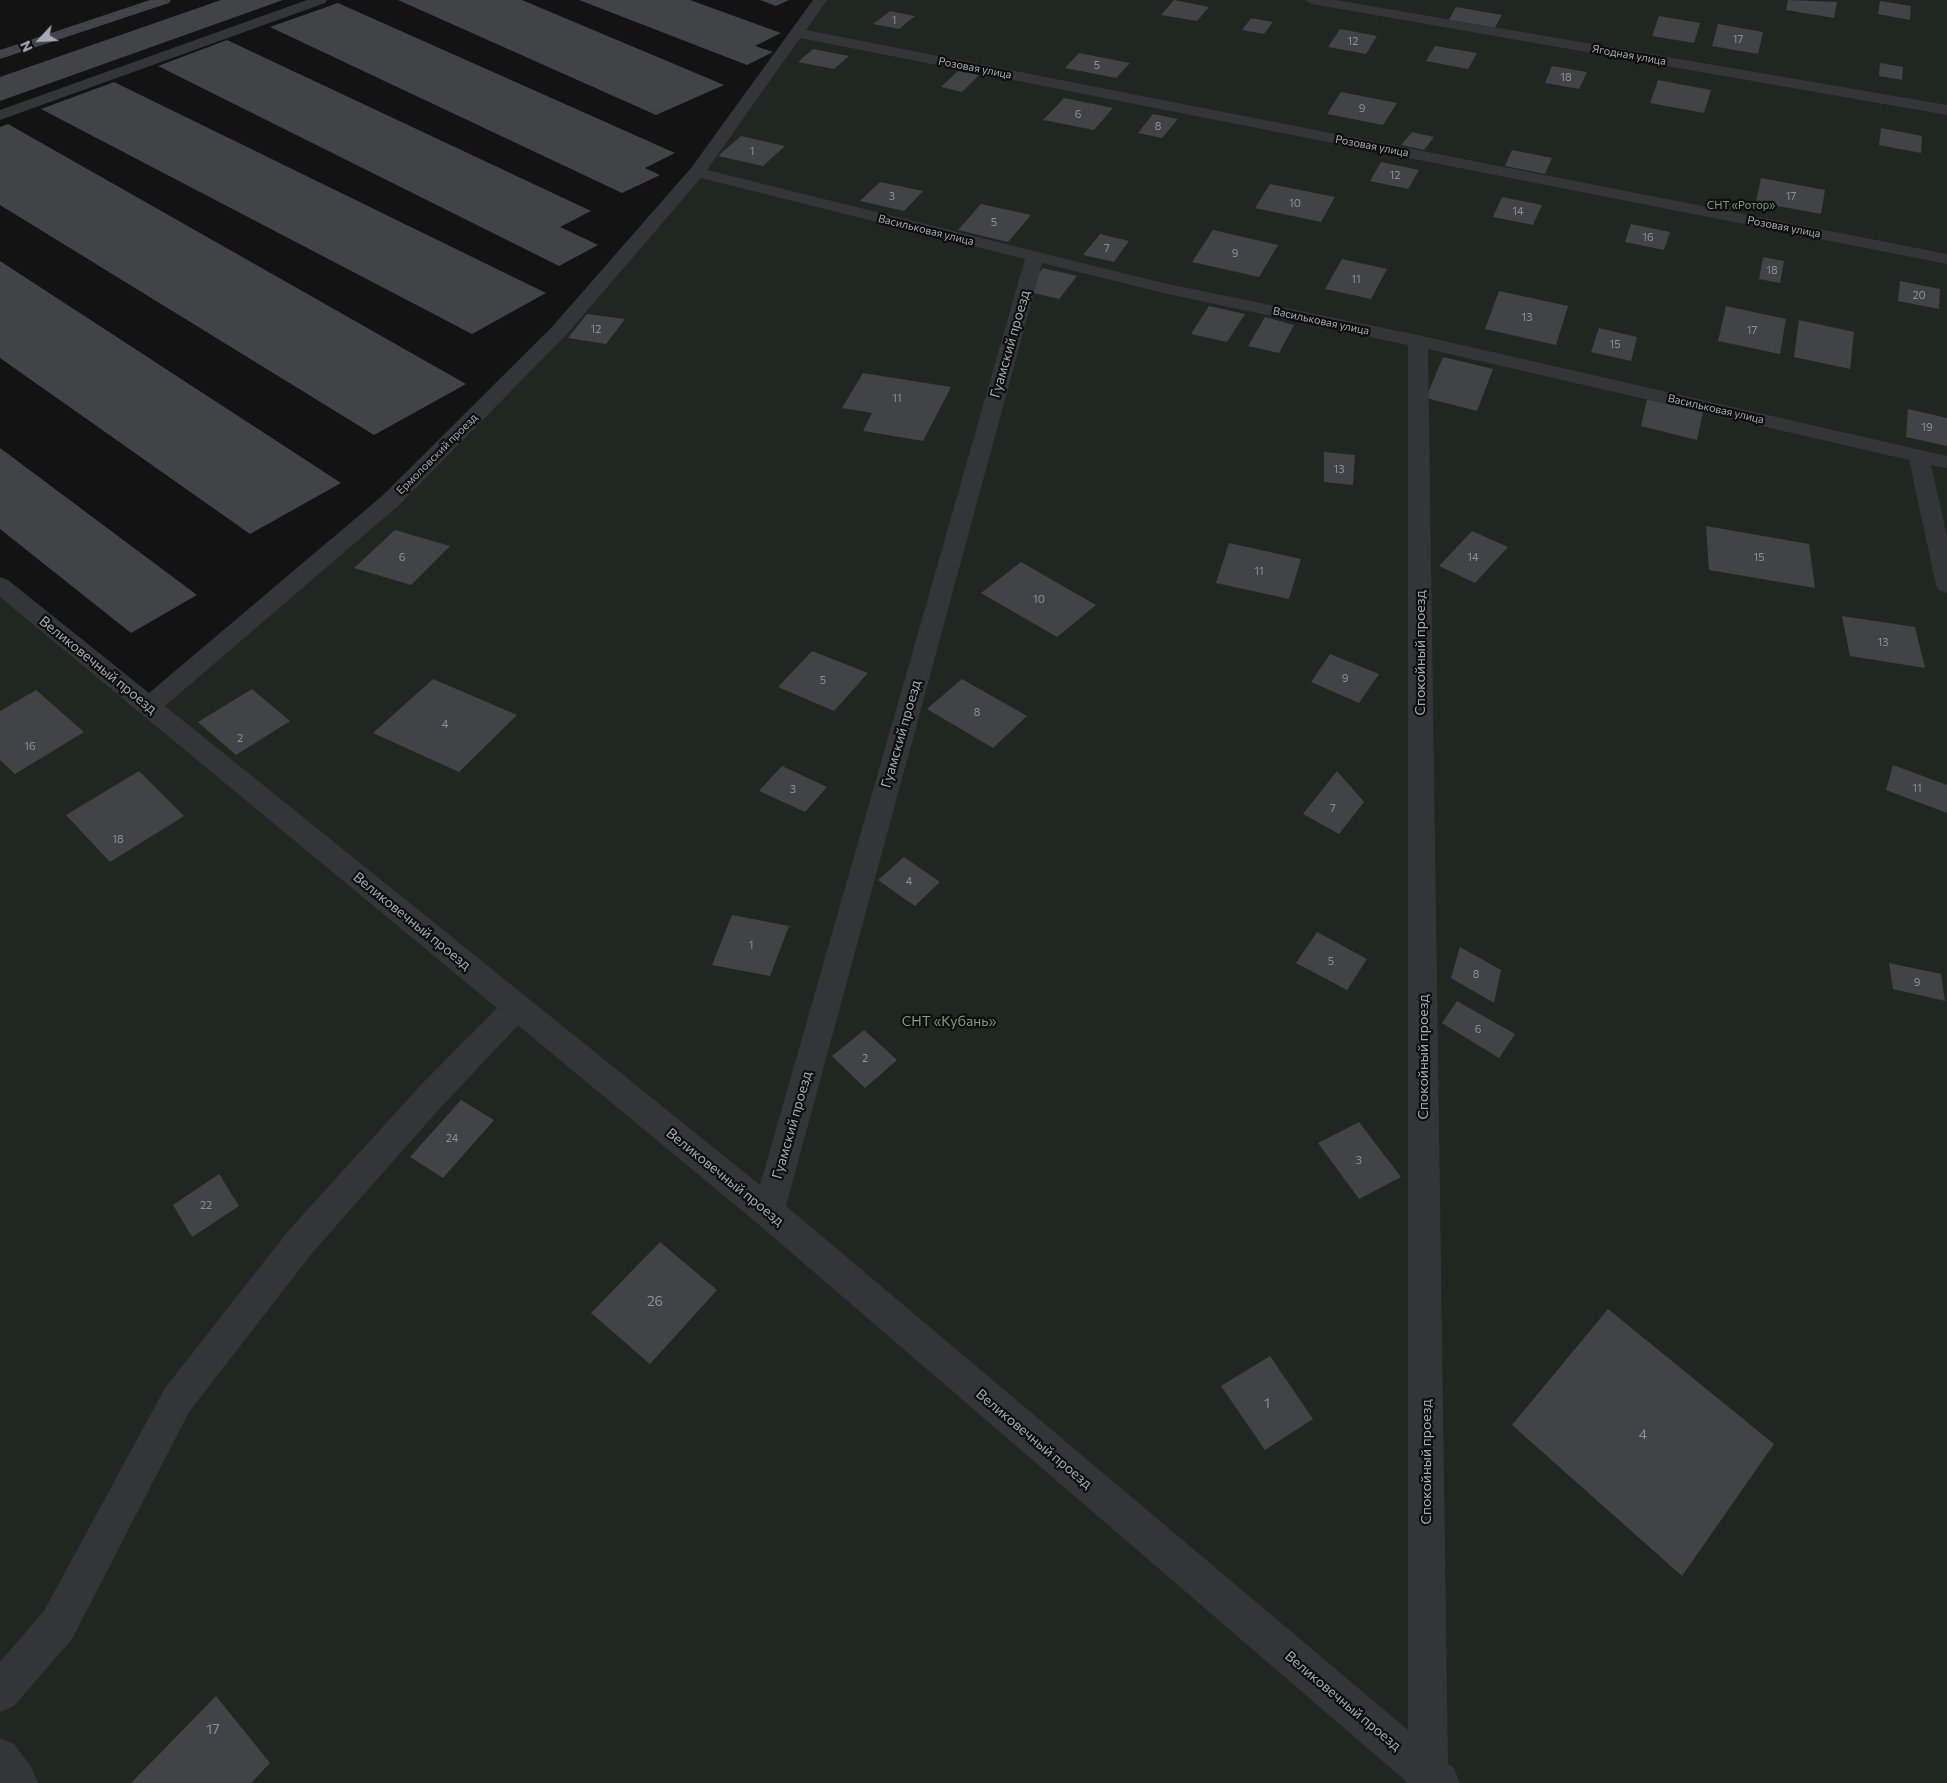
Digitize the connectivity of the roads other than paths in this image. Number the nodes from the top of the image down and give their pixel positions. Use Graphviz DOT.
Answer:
graph roads {
  1 [pos="164,0"];
  2 [pos="320,0"];
  3 [pos="820,0"];
  4 [pos="1312,0"];
  5 [pos="797,32"];
  6 [pos="0,55"];
  7 [pos="1947,110"];
  8 [pos="0,115"];
  9 [pos="697,172"];
  10 [pos="1035,257"];
  11 [pos="1947,259"];
  12 [pos="1418,341"];
  13 [pos="1918,456"];
  14 [pos="1947,462"];
  15 [pos="1947,584"];
  16 [pos="0,585"];
  17 [pos="149,706"];
  18 [pos="517,1007"];
  19 [pos="768,1212"];
  20 [pos="0,1692"];
  21 [pos="0,1758"];
  22 [pos="1433,1778"];
  23 [pos="17,1783"];
  1 -- 6 [label="main road"];
  2 -- 8 [label="street"];
  3 -- 5 [label="street, Ермоловский проезд"];
  4 -- 7 [label="street, Ягодная улица"];
  5 -- 9 [label="street, Ермоловский проезд"];
  5 -- 11 [label="street, Розовая улица"];
  9 -- 10 [label="street, Васильковая улица"];
  9 -- 17 [label="street, Ермоловский проезд"];
  10 -- 12 [label="street, Васильковая улица"];
  10 -- 19 [label="street, Гуамский проезд"];
  12 -- 13 [label="street, Васильковая улица"];
  12 -- 22 [label="street, Спокойный проезд"];
  13 -- 14 [label="street, Васильковая улица"];
  13 -- 15 [label="street"];
  16 -- 17 [label="street, Великовечный проезд"];
  17 -- 18 [label="street, Великовечный проезд"];
  18 -- 19 [label="street, Великовечный проезд"];
  18 -- 20 [label="street"];
  19 -- 22 [label="street, Великовечный проезд"];
  21 -- 23 [label="street"];
}
